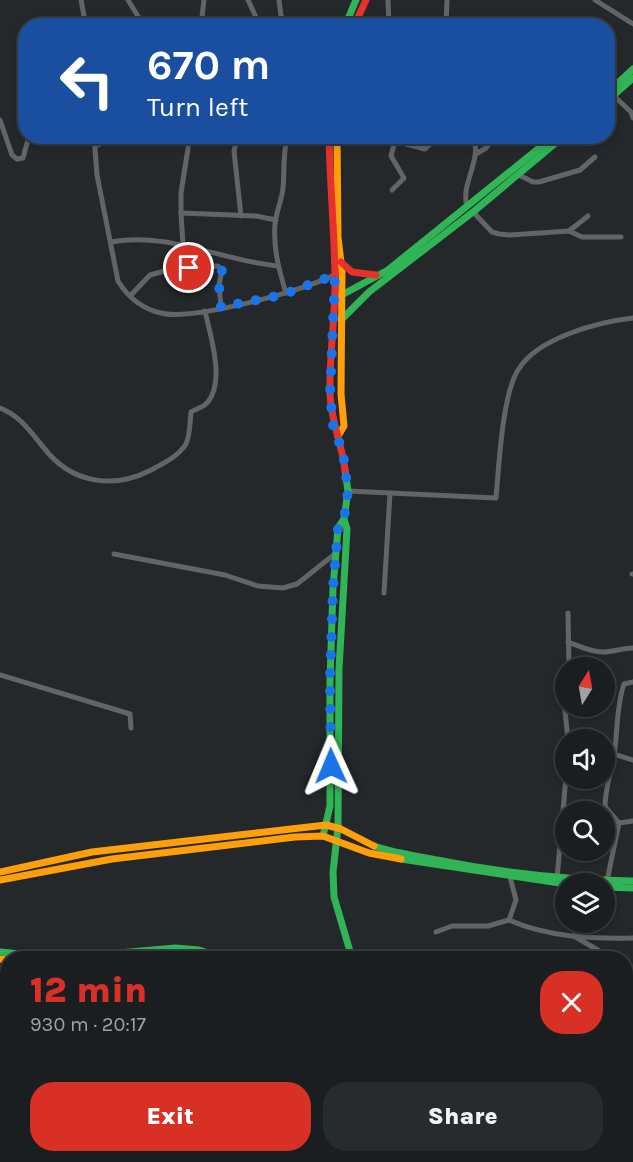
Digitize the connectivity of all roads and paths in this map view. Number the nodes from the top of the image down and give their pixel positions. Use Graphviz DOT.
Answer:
graph roads {
  1 [pos="81,0"];
  2 [pos="128,0"];
  3 [pos="204,0"];
  4 [pos="248,0"];
  5 [pos="279,0"];
  6 [pos="356,0"];
  7 [pos="366,0"];
  8 [pos="388,0"];
  9 [pos="447,0"];
  10 [pos="595,0"];
  11 [pos="84,18"];
  12 [pos="139,18"];
  13 [pos="202,18"];
  14 [pos="256,18"];
  15 [pos="284,18"];
  16 [pos="348,18"];
  17 [pos="358,18"];
  18 [pos="389,18"];
  19 [pos="446,18"];
  20 [pos="633,24"];
  21 [pos="633,69"];
  22 [pos="633,78"];
  23 [pos="615,89"];
  24 [pos="615,92"];
  25 [pos="615,100"];
  26 [pos="633,117"];
  27 [pos="0,120"];
  28 [pos="27,144"];
  29 [pos="101,144"];
  30 [pos="189,144"];
  31 [pos="236,144"];
  32 [pos="286,144"];
  33 [pos="329,144"];
  34 [pos="337,144"];
  35 [pos="392,144"];
  36 [pos="409,144"];
  37 [pos="431,144"];
  38 [pos="476,144"];
  39 [pos="487,144"];
  40 [pos="545,144"];
  41 [pos="555,144"];
  42 [pos="95,146"];
  43 [pos="476,154"];
  44 [pos="595,157"];
  45 [pos="519,175"];
  46 [pos="392,190"];
  47 [pos="470,209"];
  48 [pos="181,213"];
  49 [pos="241,216"];
  50 [pos="588,216"];
  51 [pos="276,220"];
  52 [pos="569,231"];
  53 [pos="621,237"];
  54 [pos="111,242"];
  55 [pos="183,245"];
  56 [pos="341,261"];
  57 [pos="278,266"];
  58 [pos="338,273"];
  59 [pos="379,275"];
  60 [pos="286,293"];
  61 [pos="130,296"];
  62 [pos="338,297"];
  63 [pos="221,307"];
  64 [pos="205,311"];
  65 [pos="633,318"];
  66 [pos="341,320"];
  67 [pos="334,325"];
  68 [pos="0,408"];
  69 [pos="338,436"];
  70 [pos="348,491"];
  71 [pos="390,493"];
  72 [pos="344,519"];
  73 [pos="336,553"];
  74 [pos="114,554"];
  75 [pos="384,593"];
  76 [pos="568,614"];
  77 [pos="568,642"];
  78 [pos="633,648"];
  79 [pos="569,657"];
  80 [pos="0,675"];
  81 [pos="633,682"];
  82 [pos="131,728"];
  83 [pos="615,743"];
  84 [pos="615,754"];
  85 [pos="633,760"];
  86 [pos="565,789"];
  87 [pos="606,789"];
  88 [pos="633,821"];
  89 [pos="619,824"];
  90 [pos="326,825"];
  91 [pos="338,827"];
  92 [pos="323,836"];
  93 [pos="337,840"];
  94 [pos="0,872"];
  95 [pos="558,873"];
  96 [pos="608,873"];
  97 [pos="510,874"];
  98 [pos="555,879"];
  99 [pos="0,880"];
  100 [pos="633,881"];
  101 [pos="555,882"];
  102 [pos="615,883"];
  103 [pos="615,885"];
  104 [pos="633,888"];
  105 [pos="509,920"];
  106 [pos="436,932"];
  107 [pos="573,935"];
  108 [pos="633,938"];
  109 [pos="136,951"];
  110 [pos="202,951"];
  111 [pos="350,951"];
  112 [pos="599,951"];
  1 -- 11 [label="street"];
  2 -- 12 [label="street"];
  3 -- 13 [label="street"];
  4 -- 14 [label="street"];
  5 -- 15 [label="street"];
  6 -- 16 [label="street"];
  7 -- 17 [label="street"];
  8 -- 18 [label="street"];
  9 -- 19 [label="street"];
  10 -- 20 [label="street"];
  21 -- 23 [label="street"];
  22 -- 24 [label="street"];
  25 -- 26 [label="street"];
  27 -- 28 [label="street"];
  29 -- 42 [label="street"];
  30 -- 48 [label="street"];
  31 -- 49 [label="street"];
  32 -- 51 [label="street"];
  33 -- 58 [label="street"];
  34 -- 56 [label="street"];
  35 -- 46 [label="street"];
  36 -- 37 [label="street"];
  38 -- 43 [label="street"];
  39 -- 43 [label="street"];
  40 -- 47 [label="street"];
  41 -- 45 [label="street"];
  42 -- 54 [label="street"];
  43 -- 47 [label="street"];
  44 -- 45 [label="street"];
  45 -- 47 [label="street"];
  47 -- 52 [label="street"];
  47 -- 59 [label="street"];
  47 -- 66 [label="street"];
  48 -- 49 [label="street"];
  48 -- 55 [label="street"];
  49 -- 51 [label="street"];
  50 -- 52 [label="street"];
  51 -- 57 [label="street"];
  52 -- 53 [label="street"];
  54 -- 55 [label="street"];
  54 -- 61 [label="street"];
  55 -- 57 [label="street"];
  56 -- 58 [label="street"];
  56 -- 59 [label="street"];
  57 -- 60 [label="street"];
  58 -- 60 [label="street"];
  58 -- 62 [label="street"];
  59 -- 62 [label="street"];
  60 -- 63 [label="street"];
  61 -- 63 [label="street"];
  61 -- 64 [label="street"];
  62 -- 66 [label="street"];
  62 -- 67 [label="street"];
  63 -- 64 [label="street"];
  64 -- 68 [label="street"];
  65 -- 71 [label="street"];
  66 -- 67 [label="street"];
  66 -- 69 [label="street"];
  67 -- 69 [label="street"];
  69 -- 70 [label="street"];
  70 -- 71 [label="street"];
  70 -- 72 [label="street"];
  71 -- 75 [label="street"];
  72 -- 73 [label="street"];
  72 -- 91 [label="street"];
  73 -- 74 [label="street"];
  73 -- 90 [label="street"];
  76 -- 77 [label="street"];
  77 -- 78 [label="street"];
  77 -- 79 [label="street"];
  80 -- 82 [label="street"];
  81 -- 83 [label="street"];
  84 -- 85 [label="street"];
  86 -- 95 [label="street"];
  87 -- 89 [label="street"];
  88 -- 89 [label="street"];
  89 -- 96 [label="street"];
  90 -- 91 [label="street"];
  90 -- 92 [label="street"];
  90 -- 94 [label="street"];
  91 -- 93 [label="street"];
  91 -- 97 [label="street"];
  92 -- 93 [label="street"];
  92 -- 99 [label="street"];
  93 -- 97 [label="street"];
  93 -- 111 [label="street"];
  97 -- 98 [label="street"];
  97 -- 101 [label="street"];
  97 -- 105 [label="street"];
  100 -- 102 [label="street"];
  103 -- 104 [label="street"];
  105 -- 106 [label="street"];
  105 -- 107 [label="street"];
  107 -- 108 [label="street"];
  107 -- 112 [label="street"];
  109 -- 110 [label="street"];
}
